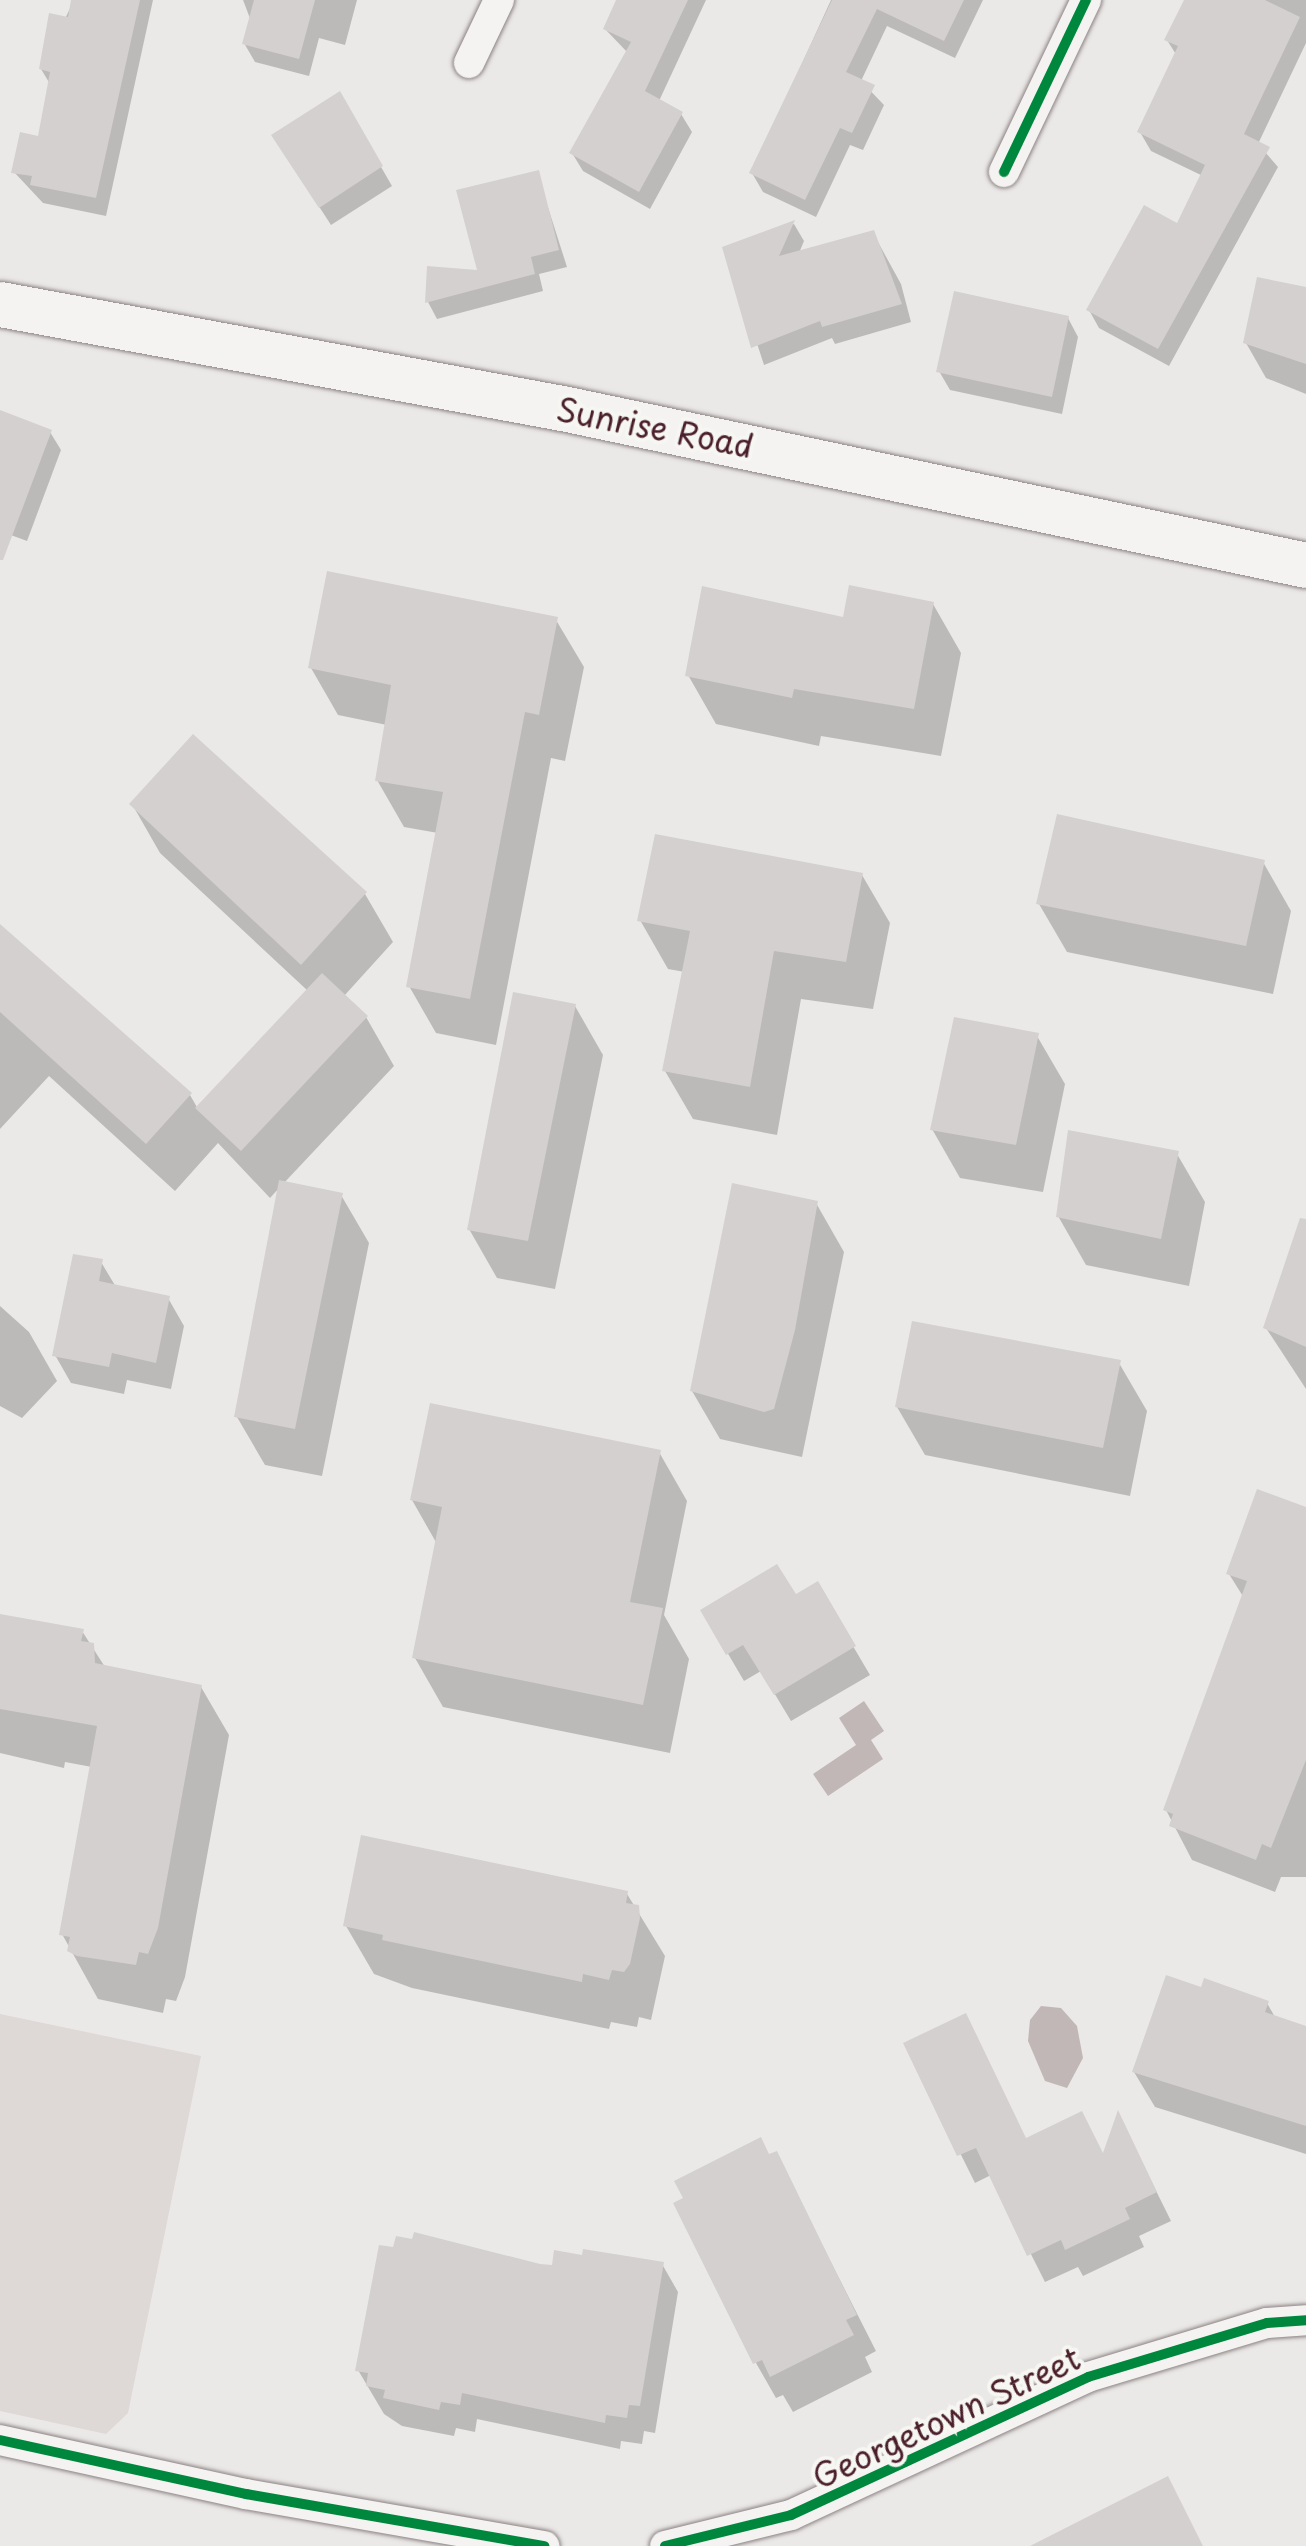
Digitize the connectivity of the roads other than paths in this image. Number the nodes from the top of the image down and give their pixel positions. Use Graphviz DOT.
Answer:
graph roads {
  1 [pos="499,0"];
  2 [pos="1086,0"];
  3 [pos="468,64"];
  4 [pos="1004,172"];
  5 [pos="0,304"];
  6 [pos="1306,565"];
  7 [pos="1306,2320"];
  8 [pos="0,2440"];
  9 [pos="544,2546"];
  10 [pos="666,2546"];
  1 -- 3 [label="street"];
  2 -- 4 [label="street"];
  5 -- 6 [label="main road, Sunrise Road"];
  7 -- 10 [label="street, Georgetown Street"];
  8 -- 9 [label="street"];
}
